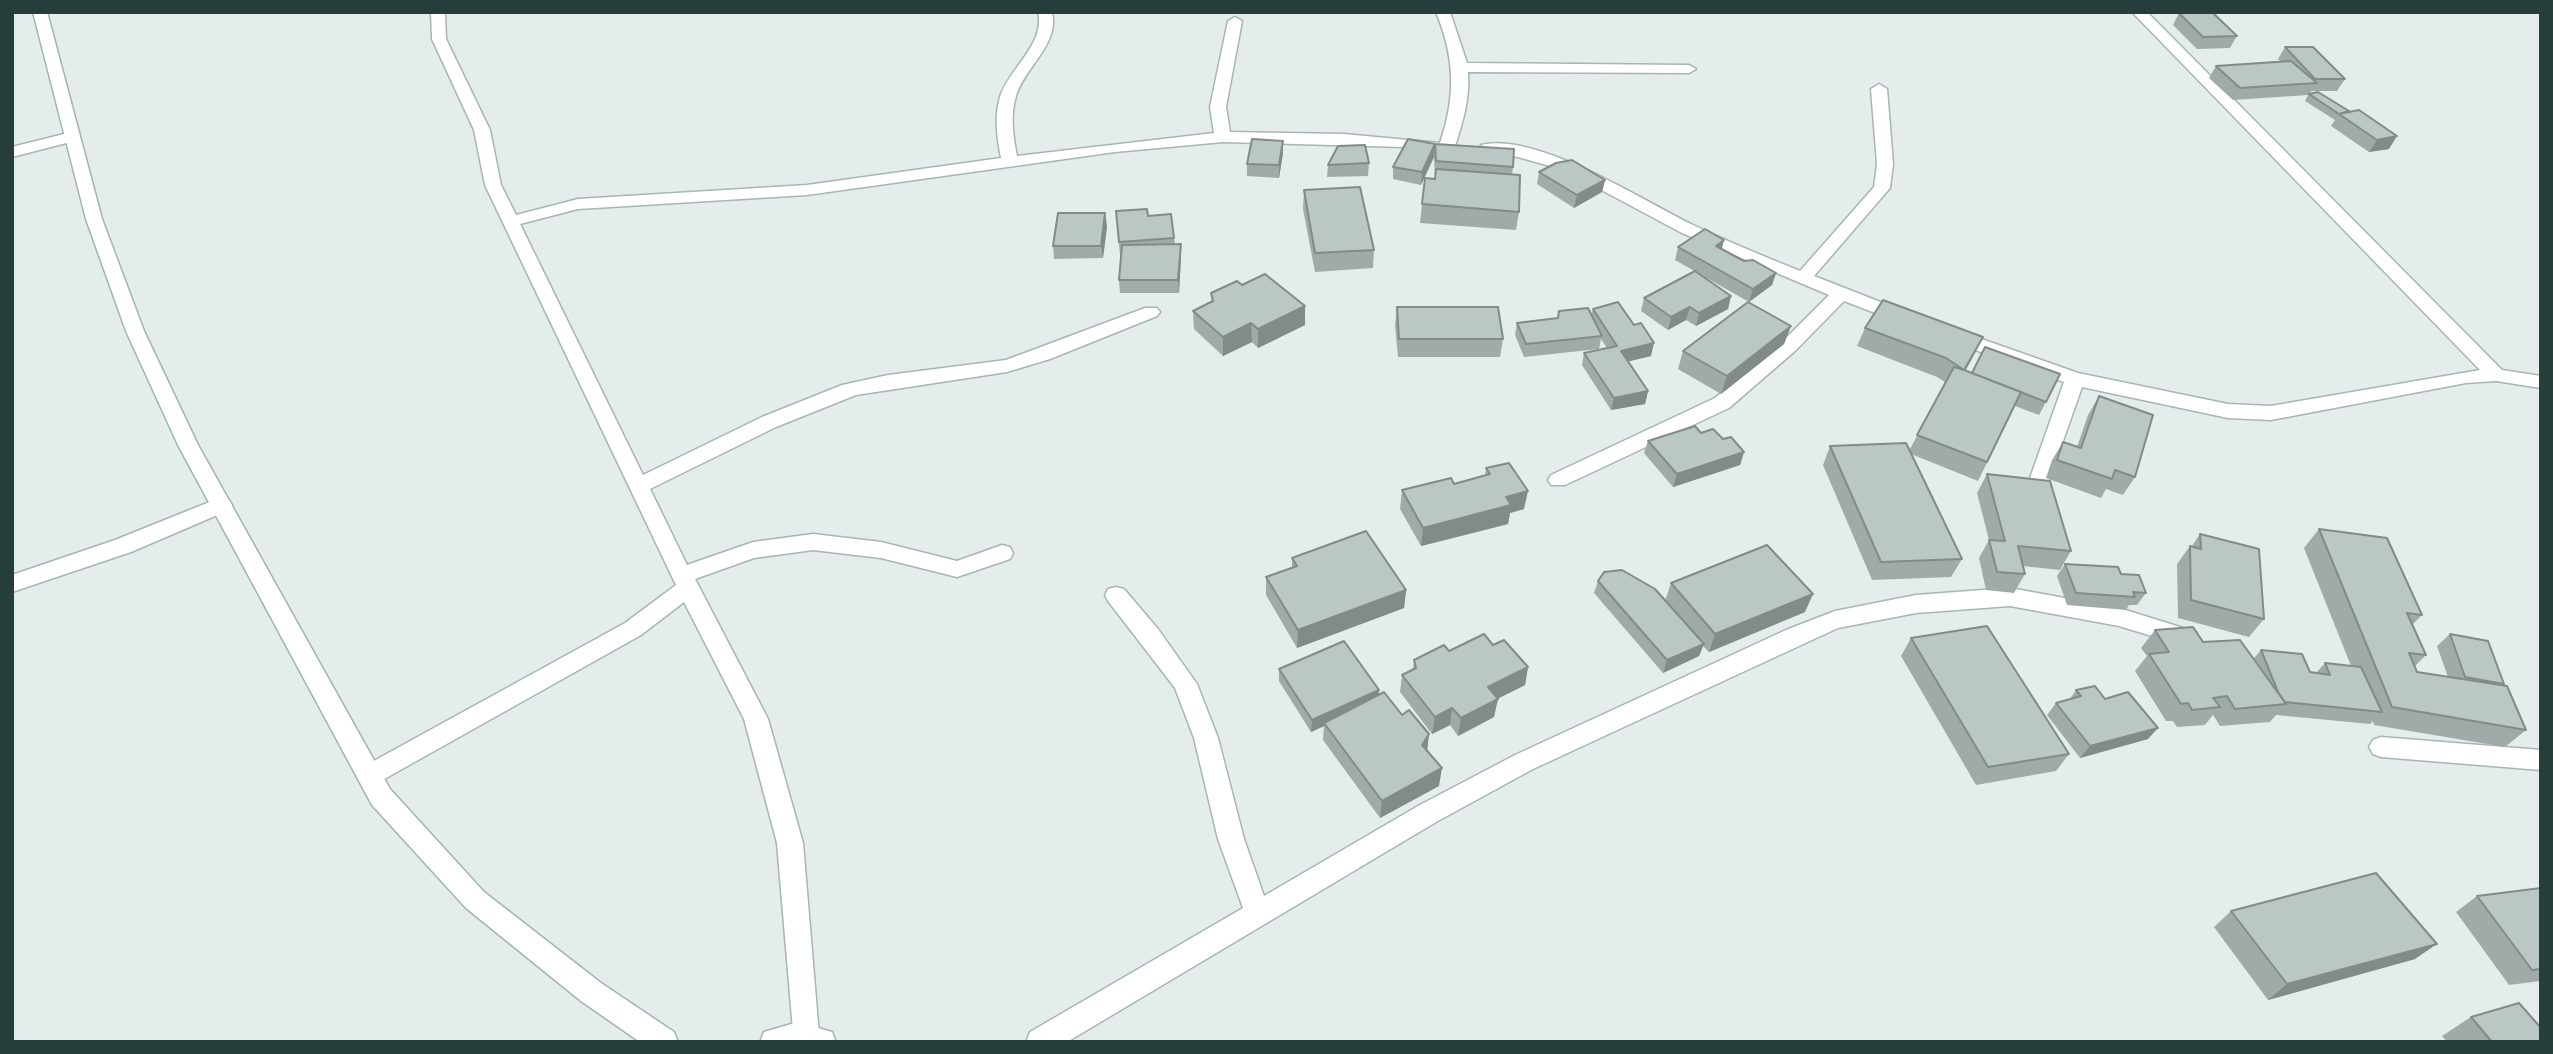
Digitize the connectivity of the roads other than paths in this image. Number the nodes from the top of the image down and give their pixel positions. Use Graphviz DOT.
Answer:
graph roads {
  1 [pos="40,12"];
  2 [pos="438,12"];
  3 [pos="1045,12"];
  4 [pos="1443,12"];
  5 [pos="2139,12"];
  6 [pos="1235,22"];
  7 [pos="1462,67"];
  8 [pos="1689,69"];
  9 [pos="1879,89"];
  10 [pos="72,137"];
  11 [pos="1223,137"];
  12 [pos="1460,147"];
  13 [pos="12,152"];
  14 [pos="1010,163"];
  15 [pos="511,221"];
  16 [pos="1802,279"];
  17 [pos="1842,293"];
  18 [pos="1151,312"];
  19 [pos="2496,375"];
  20 [pos="2075,379"];
  21 [pos="2541,382"];
  22 [pos="2040,478"];
  23 [pos="1558,480"];
  24 [pos="640,485"];
  25 [pos="222,505"];
  26 [pos="1002,553"];
  27 [pos="685,581"];
  28 [pos="12,584"];
  29 [pos="1116,595"];
  30 [pos="2204,643"];
  31 [pos="2381,747"];
  32 [pos="2541,760"];
  33 [pos="370,775"];
  34 [pos="1257,912"];
  35 [pos="814,1038"];
  36 [pos="664,1042"];
  37 [pos="774,1042"];
  38 [pos="1040,1042"];
  1 -- 10 [label="street"];
  2 -- 15 [label="street"];
  3 -- 14 [label="street"];
  4 -- 7 [label="street"];
  5 -- 19 [label="street"];
  6 -- 11 [label="street"];
  7 -- 8 [label="street"];
  7 -- 12 [label="street"];
  9 -- 16 [label="street"];
  10 -- 13 [label="street"];
  10 -- 25 [label="street"];
  11 -- 12 [label="street"];
  11 -- 14 [label="street"];
  12 -- 16 [label="street"];
  14 -- 15 [label="street"];
  15 -- 24 [label="street"];
  16 -- 17 [label="street"];
  17 -- 20 [label="street"];
  17 -- 23 [label="street"];
  18 -- 24 [label="street"];
  19 -- 20 [label="street"];
  19 -- 21 [label="street"];
  20 -- 22 [label="street"];
  24 -- 27 [label="street"];
  25 -- 28 [label="street"];
  25 -- 33 [label="street"];
  26 -- 27 [label="street"];
  27 -- 33 [label="street"];
  27 -- 35 [label="street"];
  29 -- 34 [label="street"];
  30 -- 34 [label="street"];
  31 -- 32 [label="street"];
  33 -- 36 [label="street"];
  34 -- 38 [label="street"];
  35 -- 37 [label="street"];
}
